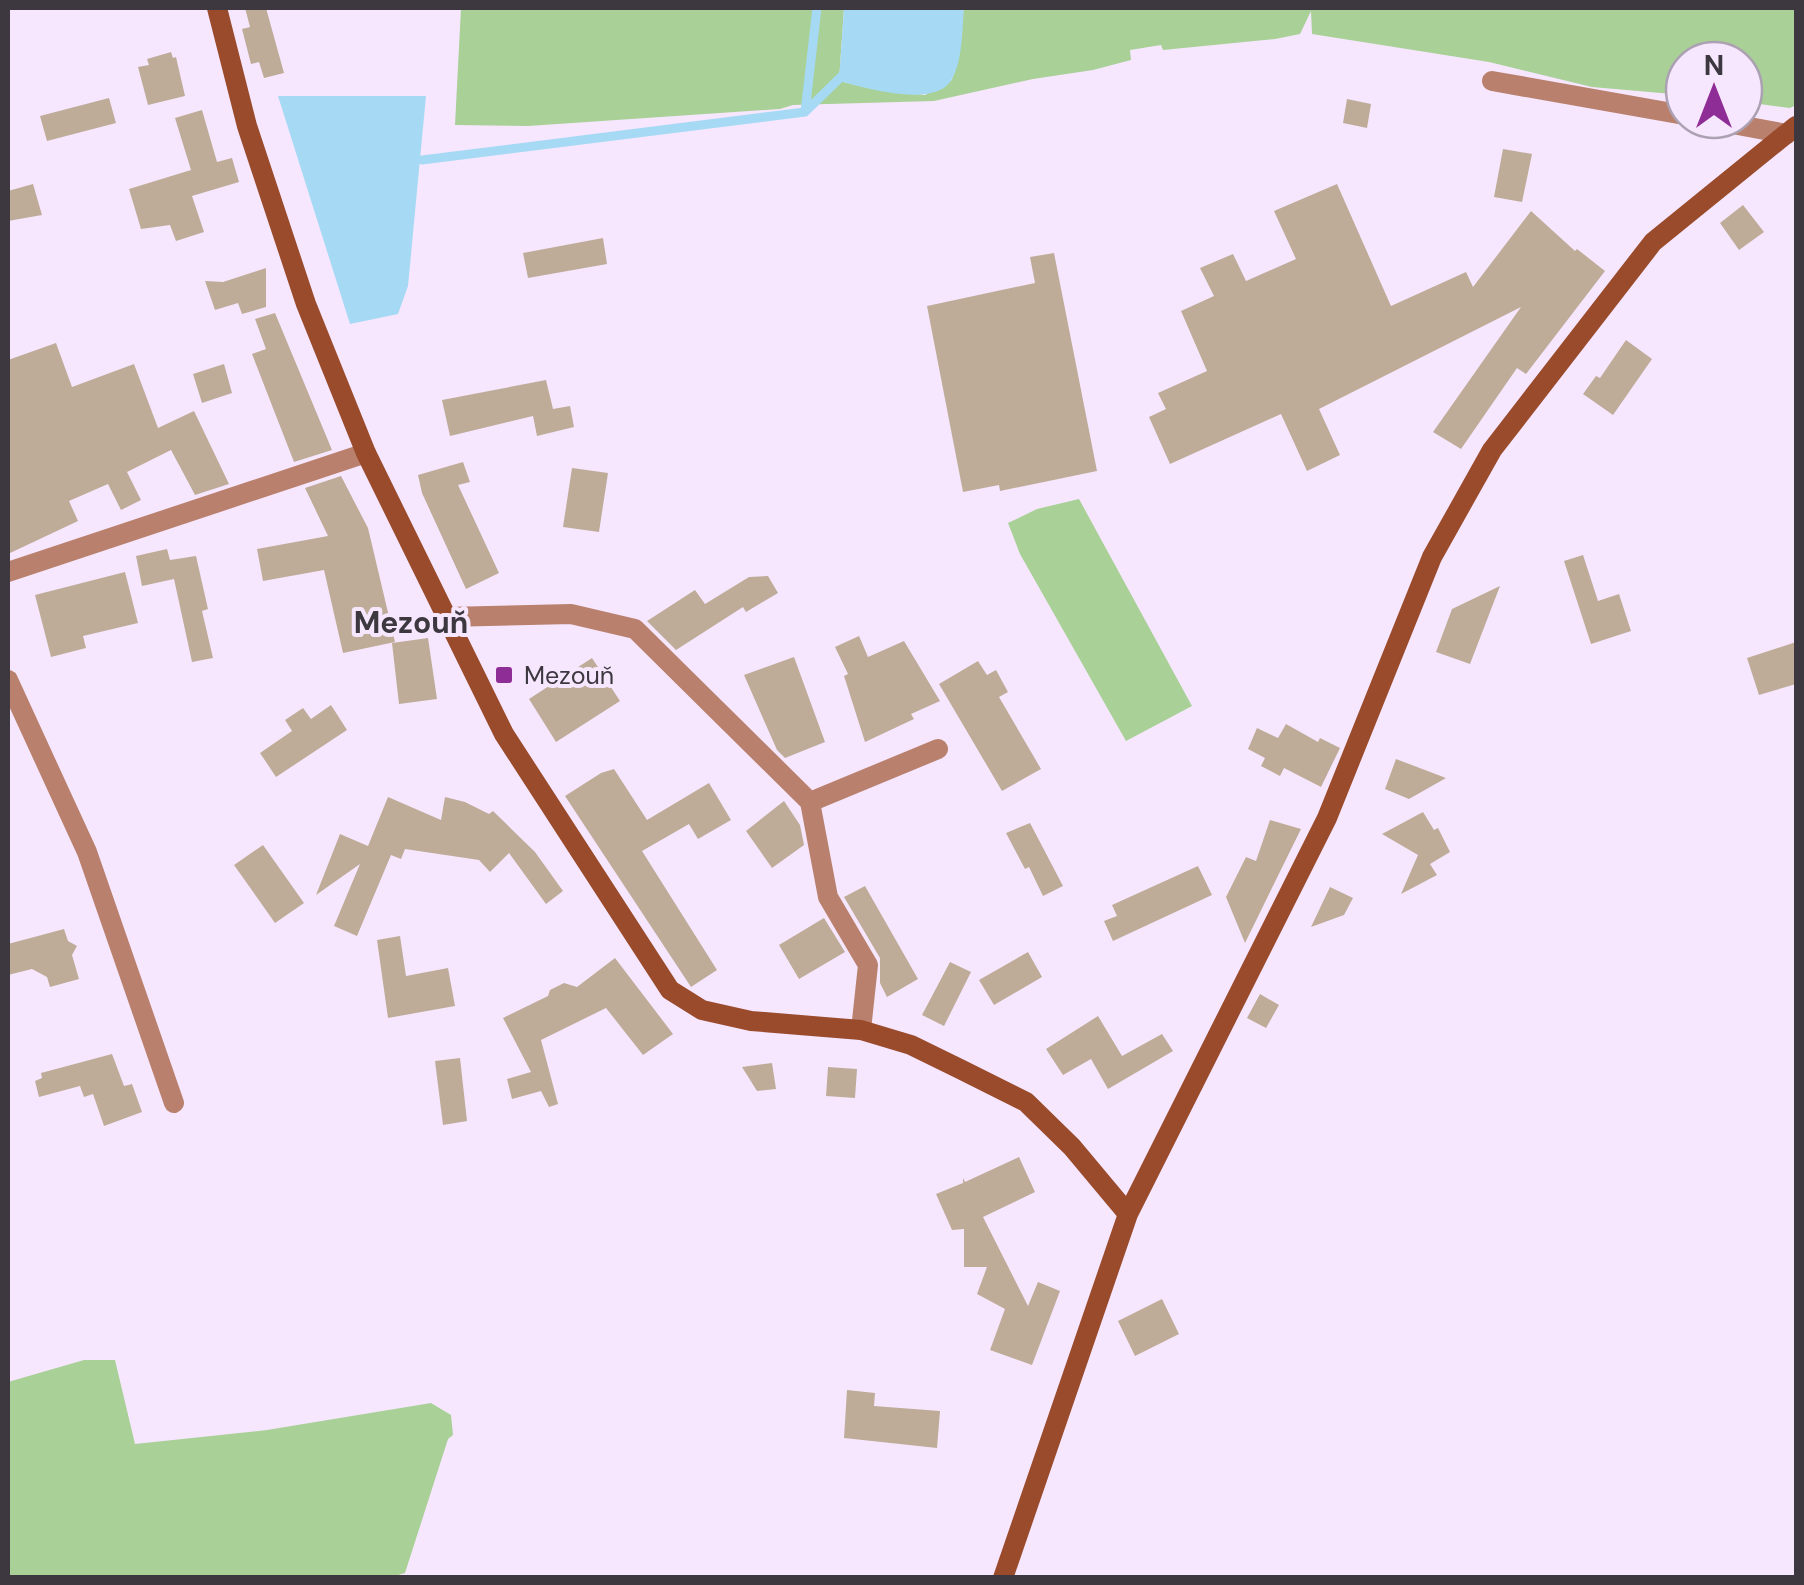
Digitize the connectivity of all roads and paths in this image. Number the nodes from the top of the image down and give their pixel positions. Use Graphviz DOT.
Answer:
graph roads {
  1 [pos="217,8"];
  2 [pos="1492,81"];
  3 [pos="1664,111"];
  4 [pos="1764,127"];
  5 [pos="1792,130"];
  6 [pos="366,453"];
  7 [pos="8,572"];
  8 [pos="445,617"];
  9 [pos="8,680"];
  10 [pos="938,749"];
  11 [pos="810,802"];
  12 [pos="861,1030"];
  13 [pos="174,1103"];
  14 [pos="1128,1214"];
  15 [pos="1004,1578"];
  1 -- 6 [label="street"];
  2 -- 3 [label="street"];
  4 -- 5 [label="street"];
  5 -- 14 [label="street"];
  6 -- 7 [label="street"];
  6 -- 8 [label="street"];
  8 -- 11 [label="street"];
  8 -- 12 [label="street"];
  9 -- 13 [label="street"];
  10 -- 11 [label="street"];
  11 -- 12 [label="street"];
  12 -- 14 [label="street"];
  14 -- 15 [label="street"];
}
